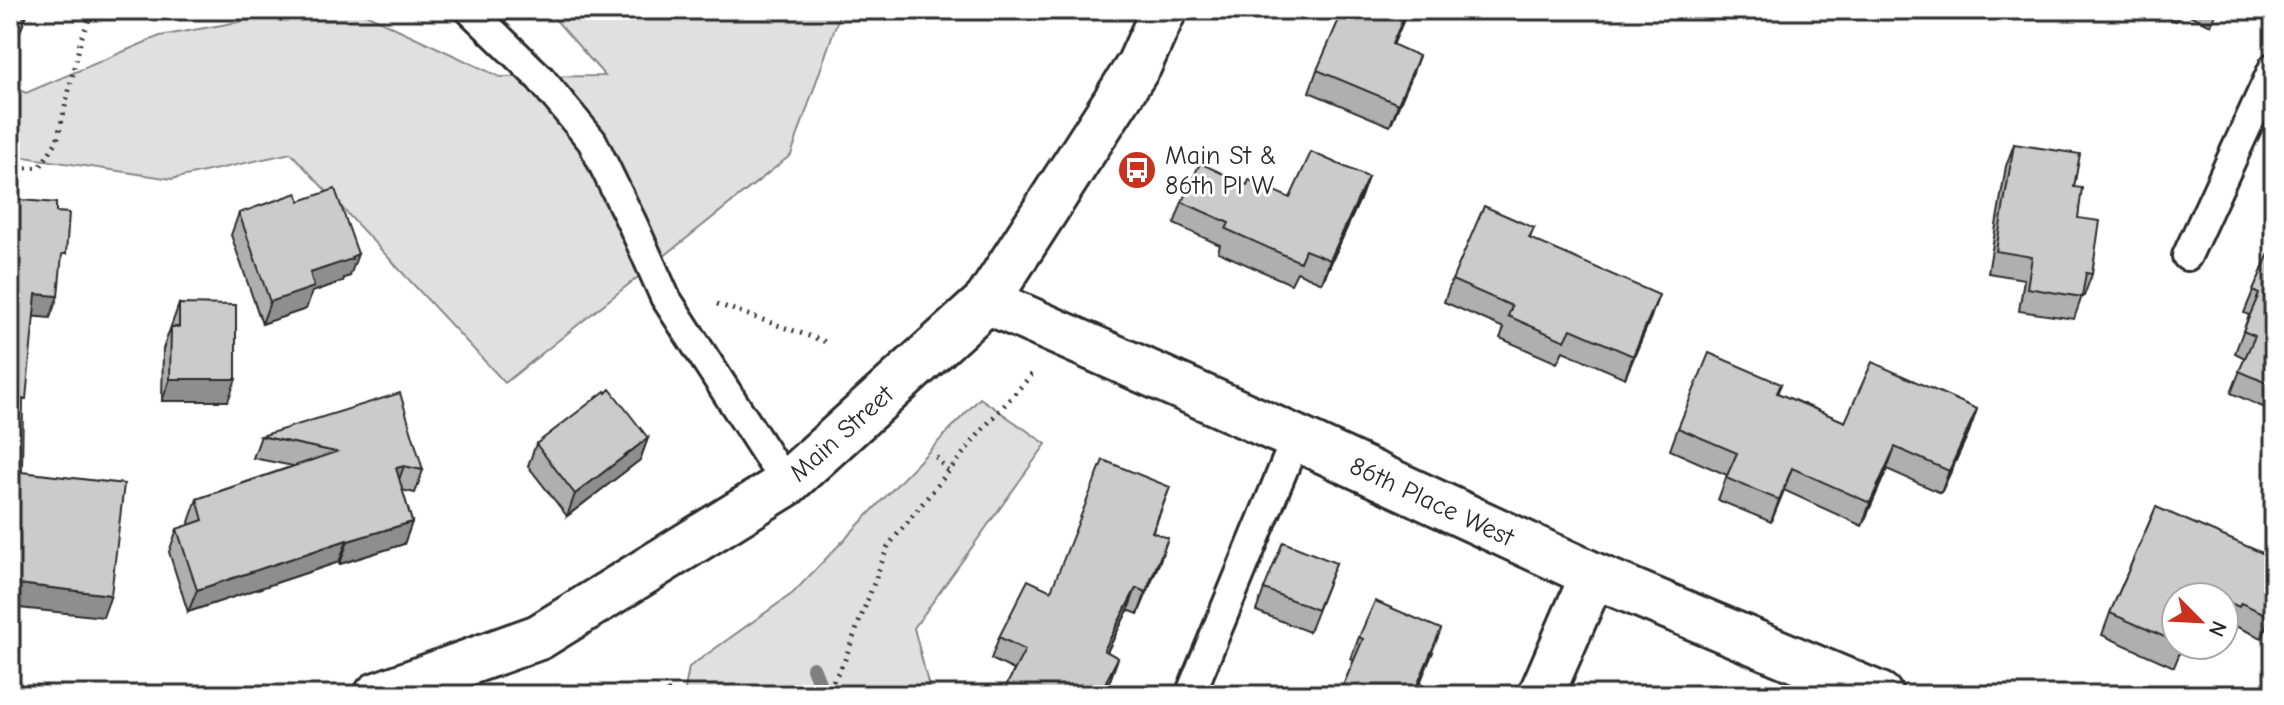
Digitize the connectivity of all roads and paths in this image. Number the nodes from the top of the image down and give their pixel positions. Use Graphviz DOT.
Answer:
graph roads {
  1 [pos="93,10"];
  2 [pos="470,10"];
  3 [pos="1164,10"];
  4 [pos="2274,67"];
  5 [pos="10,166"];
  6 [pos="2187,256"];
  7 [pos="665,297"];
  8 [pos="987,301"];
  9 [pos="829,343"];
  10 [pos="1023,384"];
  11 [pos="1296,438"];
  12 [pos="936,457"];
  13 [pos="949,472"];
  14 [pos="786,484"];
  15 [pos="1593,575"];
  16 [pos="377,695"];
  17 [pos="825,695"];
  18 [pos="1190,695"];
  19 [pos="1541,695"];
  20 [pos="1880,695"];
  1 -- 5 [label="path"];
  2 -- 7 [label="lane"];
  3 -- 8 [label="street, Main Street"];
  4 -- 6 [label="lane"];
  7 -- 9 [label="path"];
  7 -- 14 [label="lane"];
  8 -- 11 [label="street, 86th Place West"];
  8 -- 14 [label="street, Main Street"];
  10 -- 13 [label="path"];
  11 -- 15 [label="street, 86th Place West"];
  11 -- 18 [label="lane"];
  12 -- 13 [label="path"];
  13 -- 17 [label="path"];
  14 -- 16 [label="street, Main Street"];
  15 -- 19 [label="street"];
  15 -- 20 [label="street, 86th Place West"];
}
